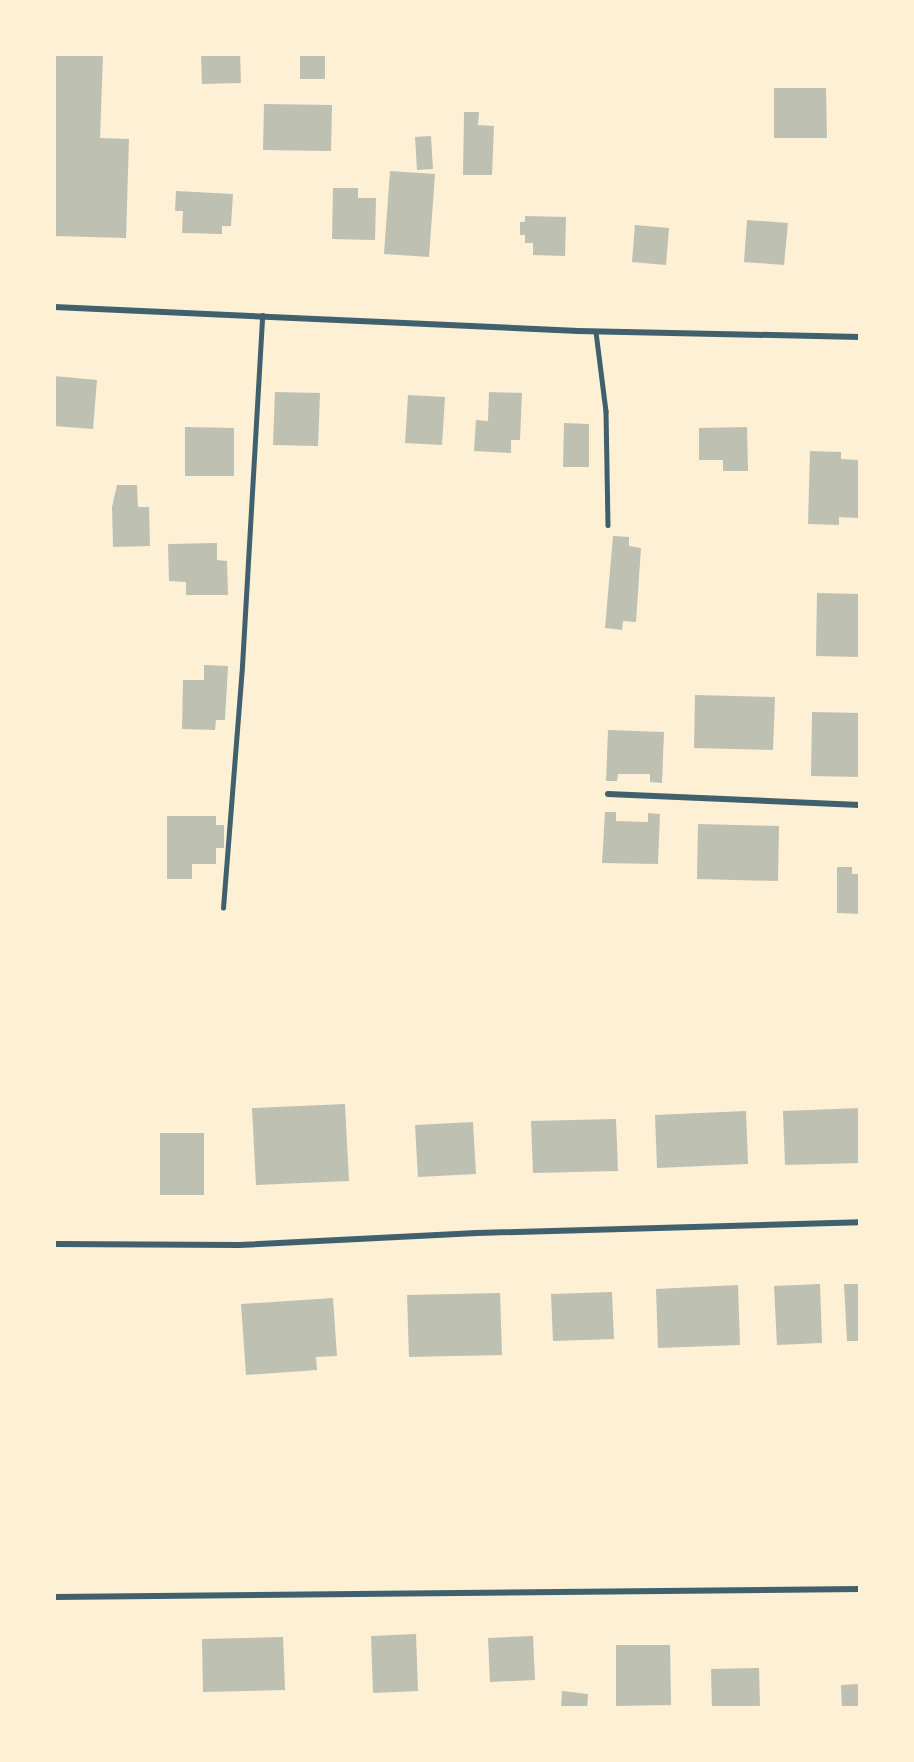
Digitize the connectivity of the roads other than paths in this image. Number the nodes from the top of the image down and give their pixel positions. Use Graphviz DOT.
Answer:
graph roads {
  1 [pos="54,307"];
  2 [pos="262,316"];
  3 [pos="596,332"];
  4 [pos="860,337"];
  5 [pos="608,525"];
  6 [pos="608,794"];
  7 [pos="860,805"];
  8 [pos="223,908"];
  9 [pos="860,1222"];
  10 [pos="54,1244"];
  11 [pos="860,1589"];
  12 [pos="54,1597"];
  1 -- 2 [label="street"];
  2 -- 3 [label="street"];
  2 -- 8 [label="lane"];
  3 -- 4 [label="street"];
  3 -- 5 [label="lane"];
  6 -- 7 [label="street"];
  9 -- 10 [label="street"];
  11 -- 12 [label="street"];
}
